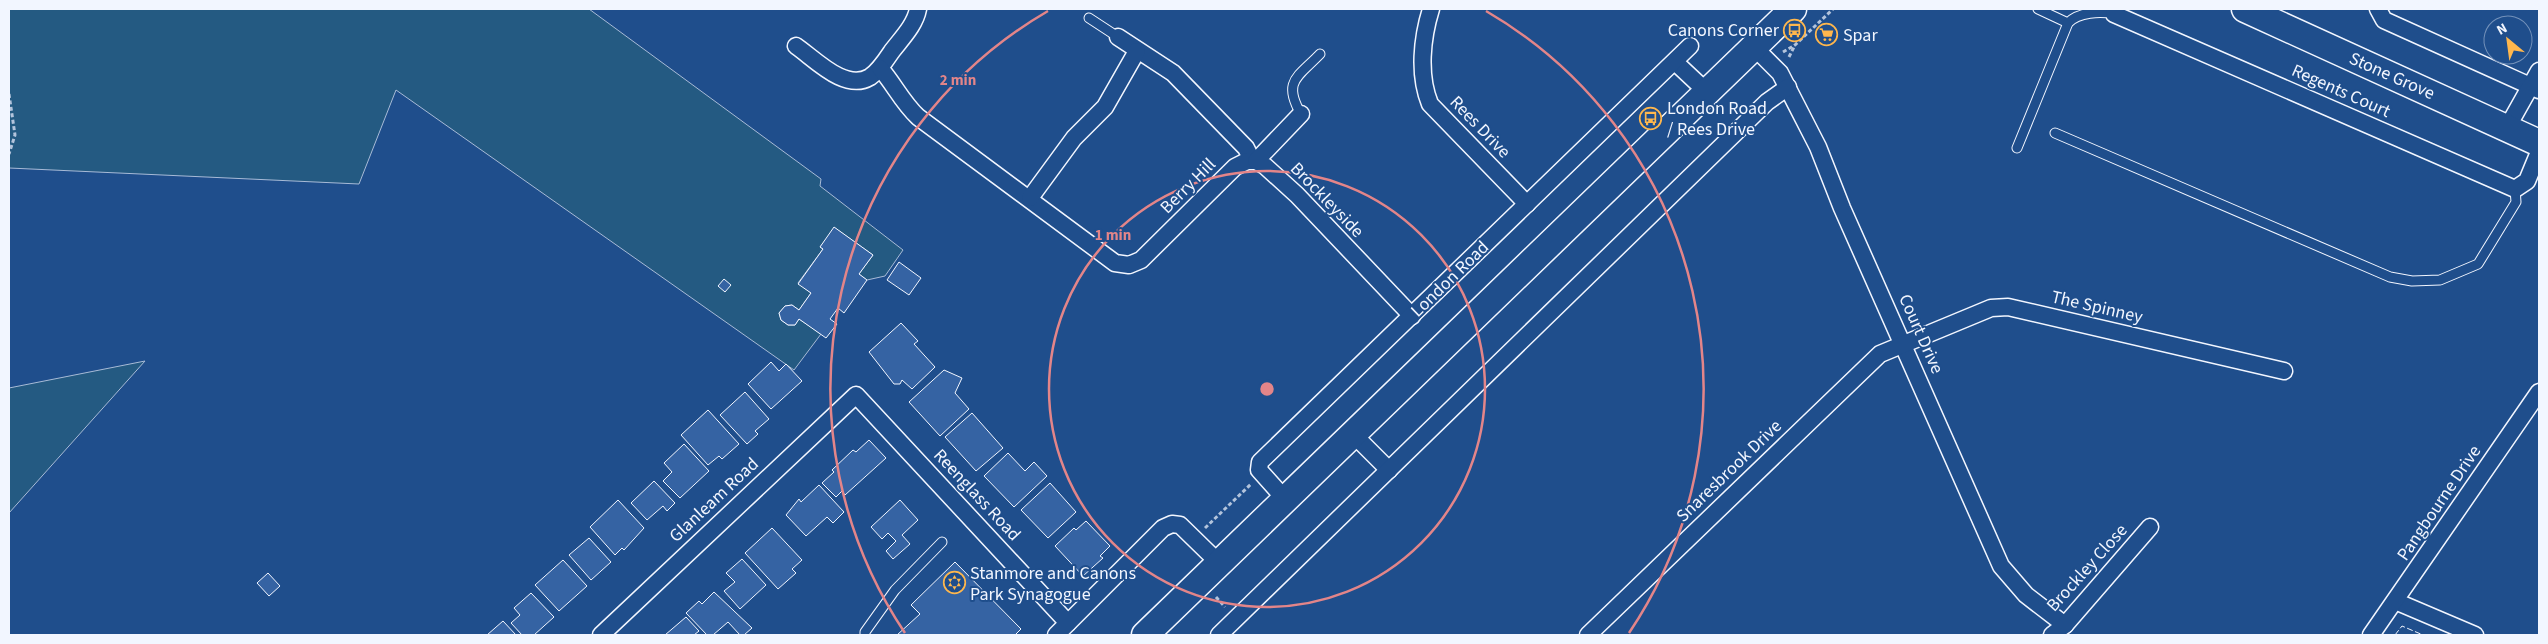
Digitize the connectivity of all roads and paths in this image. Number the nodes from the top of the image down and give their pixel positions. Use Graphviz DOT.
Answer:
graph roads {
  1 [pos="918,9"];
  2 [pos="1431,9"];
  3 [pos="1793,9"];
  4 [pos="1833,9"];
  5 [pos="2038,9"];
  6 [pos="2245,9"];
  7 [pos="2378,9"];
  8 [pos="2116,11"];
  9 [pos="1089,18"];
  10 [pos="2068,23"];
  11 [pos="1118,38"];
  12 [pos="796,46"];
  13 [pos="1690,46"];
  14 [pos="1755,48"];
  15 [pos="1137,52"];
  16 [pos="1320,54"];
  17 [pos="1781,54"];
  18 [pos="1675,62"];
  19 [pos="880,68"];
  20 [pos="2539,71"];
  21 [pos="1788,86"];
  22 [pos="2535,88"];
  23 [pos="1707,92"];
  24 [pos="9,94"];
  25 [pos="1301,114"];
  26 [pos="2507,128"];
  27 [pos="2055,133"];
  28 [pos="2539,143"];
  29 [pos="2017,148"];
  30 [pos="2539,152"];
  31 [pos="9,154"];
  32 [pos="1254,161"];
  33 [pos="2515,189"];
  34 [pos="1030,198"];
  35 [pos="1527,204"];
  36 [pos="1412,316"];
  37 [pos="1904,344"];
  38 [pos="2284,371"];
  39 [pos="2539,392"];
  40 [pos="856,395"];
  41 [pos="1354,435"];
  42 [pos="1389,470"];
  43 [pos="1262,474"];
  44 [pos="1286,500"];
  45 [pos="2150,527"];
  46 [pos="1194,539"];
  47 [pos="942,542"];
  48 [pos="1210,573"];
  49 [pos="2395,601"];
  50 [pos="1236,619"];
  51 [pos="1068,623"];
  52 [pos="2065,624"];
  53 [pos="600,635"];
  54 [pos="865,635"];
  55 [pos="1056,635"];
  56 [pos="1145,635"];
  57 [pos="1219,635"];
  58 [pos="1588,635"];
  59 [pos="2052,635"];
  60 [pos="2371,635"];
  61 [pos="2475,635"];
  1 -- 19 [label="street"];
  2 -- 35 [label="street, Rees Drive"];
  3 -- 14 [label="main road"];
  4 -- 17 [label="path"];
  5 -- 10 [label="lane"];
  6 -- 26 [label="main road, Stone Grove"];
  7 -- 22 [label="street"];
  8 -- 10 [label="lane"];
  8 -- 33 [label="street, Regents Court"];
  9 -- 11 [label="lane"];
  10 -- 29 [label="lane"];
  11 -- 15 [label="street"];
  12 -- 19 [label="street"];
  13 -- 18 [label="street, London Road"];
  14 -- 21 [label="street, Court Drive"];
  14 -- 23 [label="main road"];
  15 -- 32 [label="street, Brockleyside"];
  15 -- 34 [label="street"];
  16 -- 25 [label="lane"];
  18 -- 23 [label="street"];
  18 -- 35 [label="street, London Road"];
  19 -- 34 [label="street, Berry Hill"];
  20 -- 22 [label="street"];
  21 -- 37 [label="street, Court Drive"];
  21 -- 42 [label="street"];
  22 -- 26 [label="street"];
  23 -- 41 [label="main road"];
  24 -- 31 [label="path"];
  25 -- 32 [label="street"];
  26 -- 28 [label="main road, Stone Grove"];
  27 -- 33 [label="lane"];
  30 -- 33 [label="street"];
  32 -- 34 [label="street, Berry Hill"];
  32 -- 36 [label="street, Brockleyside"];
  35 -- 36 [label="street, London Road"];
  36 -- 43 [label="street, London Road"];
  37 -- 38 [label="street, The Spinney"];
  37 -- 52 [label="street, Court Drive"];
  37 -- 58 [label="street, Snaresbrook Drive"];
  39 -- 49 [label="street, Pangbourne Drive"];
  40 -- 51 [label="street, Reenglass Road"];
  40 -- 53 [label="street, Glanleam Road"];
  41 -- 42 [label="street"];
  41 -- 44 [label="main road"];
  42 -- 50 [label="street"];
  43 -- 44 [label="street"];
  43 -- 46 [label="path"];
  44 -- 48 [label="main road"];
  45 -- 52 [label="street, Brockley Close"];
  46 -- 48 [label="street"];
  46 -- 51 [label="street"];
  47 -- 54 [label="lane"];
  48 -- 50 [label="path"];
  48 -- 56 [label="main road"];
  49 -- 60 [label="street, Pangbourne Drive"];
  49 -- 61 [label="street"];
  50 -- 57 [label="street"];
  51 -- 55 [label="street"];
  52 -- 59 [label="street, Brockley Close"];
}
